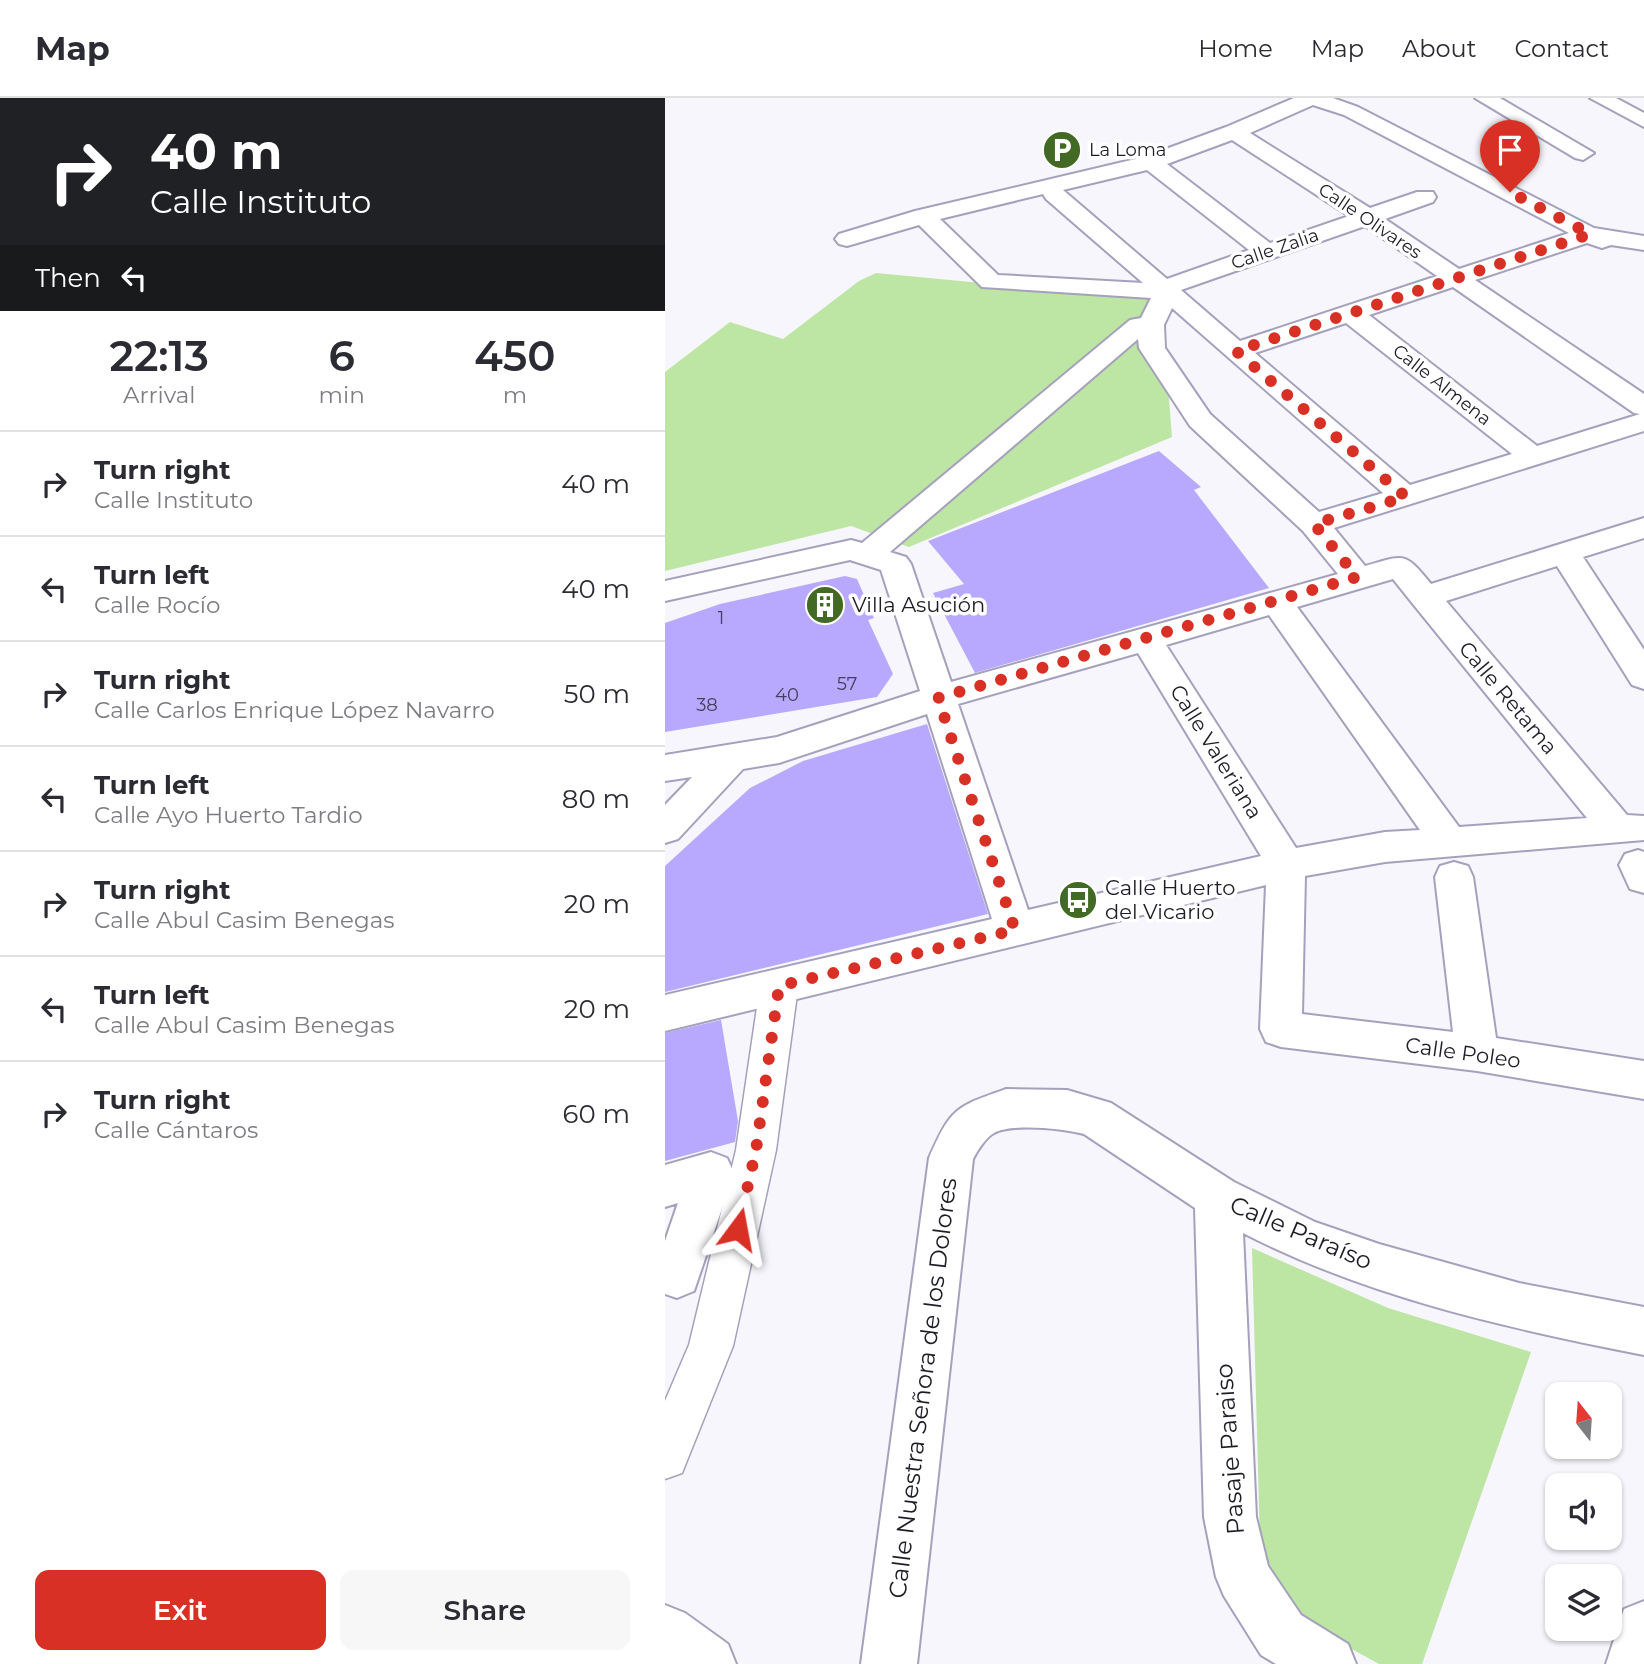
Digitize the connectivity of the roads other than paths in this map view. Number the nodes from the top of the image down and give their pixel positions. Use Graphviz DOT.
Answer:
graph roads {
  1 [pos="1312,98"];
  2 [pos="1373,98"];
  3 [pos="1485,98"];
  4 [pos="1600,98"];
  5 [pos="1348,104"];
  6 [pos="1644,121"];
  7 [pos="1234,132"];
  8 [pos="1583,153"];
  9 [pos="1151,162"];
  10 [pos="1490,169"];
  11 [pos="1054,194"];
  12 [pos="1425,197"];
  13 [pos="923,216"];
  14 [pos="1367,217"];
  15 [pos="1590,234"];
  16 [pos="847,239"];
  17 [pos="1644,243"];
  18 [pos="1266,252"];
  19 [pos="1644,264"];
  20 [pos="1455,279"];
  21 [pos="1166,289"];
  22 [pos="1351,314"];
  23 [pos="1139,325"];
  24 [pos="1236,351"];
  25 [pos="1644,407"];
  26 [pos="1644,422"];
  27 [pos="1534,457"];
  28 [pos="1406,497"];
  29 [pos="1314,524"];
  30 [pos="1644,528"];
  31 [pos="859,552"];
  32 [pos="1565,553"];
  33 [pos="1357,577"];
  34 [pos="665,591"];
  35 [pos="1424,597"];
  36 [pos="1276,602"];
  37 [pos="1146,639"];
  38 [pos="1644,677"];
  39 [pos="938,698"];
  40 [pos="733,757"];
  41 [pos="665,768"];
  42 [pos="1631,828"];
  43 [pos="665,829"];
  44 [pos="1451,860"];
  45 [pos="1286,864"];
  46 [pos="1015,930"];
  47 [pos="779,986"];
  48 [pos="665,1013"];
  49 [pos="1477,1053"];
  50 [pos="1644,1080"];
  51 [pos="977,1119"];
  52 [pos="665,1186"];
  53 [pos="1218,1197"];
  54 [pos="665,1271"];
  55 [pos="1644,1331"];
  56 [pos="665,1456"];
  57 [pos="1644,1629"];
  58 [pos="665,1633"];
  59 [pos="708,1664"];
  60 [pos="889,1664"];
  61 [pos="1328,1664"];
  62 [pos="1634,1664"];
  1 -- 5 [label="street"];
  1 -- 7 [label="street"];
  2 -- 10 [label="street"];
  3 -- 8 [label="street"];
  4 -- 6 [label="street"];
  5 -- 15 [label="street"];
  7 -- 9 [label="street"];
  7 -- 14 [label="street, Calle Olivares"];
  9 -- 13 [label="street"];
  9 -- 18 [label="street"];
  11 -- 21 [label="street"];
  12 -- 14 [label="street, Calle Zalia"];
  13 -- 16 [label="street"];
  13 -- 21 [label="street, Calle Zalia"];
  14 -- 18 [label="street, Calle Zalia"];
  14 -- 20 [label="street, Calle Olivares"];
  15 -- 17 [label="street"];
  15 -- 19 [label="street"];
  15 -- 20 [label="street"];
  18 -- 21 [label="street, Calle Zalia"];
  20 -- 22 [label="street"];
  20 -- 25 [label="street, Calle Olivares"];
  21 -- 24 [label="street"];
  21 -- 29 [label="street"];
  22 -- 24 [label="street"];
  22 -- 27 [label="street, Calle Almena"];
  23 -- 31 [label="street"];
  24 -- 28 [label="street"];
  26 -- 27 [label="street"];
  27 -- 28 [label="street"];
  28 -- 29 [label="street"];
  29 -- 33 [label="street"];
  30 -- 32 [label="street"];
  31 -- 34 [label="street"];
  31 -- 39 [label="street"];
  32 -- 35 [label="street"];
  32 -- 38 [label="street"];
  33 -- 35 [label="street, Calle Retama"];
  33 -- 36 [label="street"];
  35 -- 42 [label="street, Calle Retama"];
  36 -- 37 [label="street"];
  36 -- 44 [label="street"];
  37 -- 39 [label="street"];
  37 -- 45 [label="street, Calle Valeriana"];
  39 -- 40 [label="street"];
  39 -- 46 [label="street"];
  40 -- 41 [label="street"];
  40 -- 43 [label="street"];
  42 -- 44 [label="street"];
  44 -- 45 [label="street"];
  44 -- 49 [label="street"];
  45 -- 46 [label="street"];
  45 -- 49 [label="street, Calle Poleo"];
  46 -- 47 [label="street"];
  47 -- 48 [label="street"];
  47 -- 56 [label="street"];
  49 -- 50 [label="street, Calle Poleo"];
  51 -- 53 [label="street, Calle Paraíso"];
  51 -- 60 [label="street, Calle Nuestra Señora de los Dolores"];
  52 -- 54 [label="street"];
  53 -- 55 [label="street, Calle Paraíso"];
  53 -- 61 [label="street, Pasaje Paraiso"];
  57 -- 62 [label="street"];
  58 -- 59 [label="street"];
}
